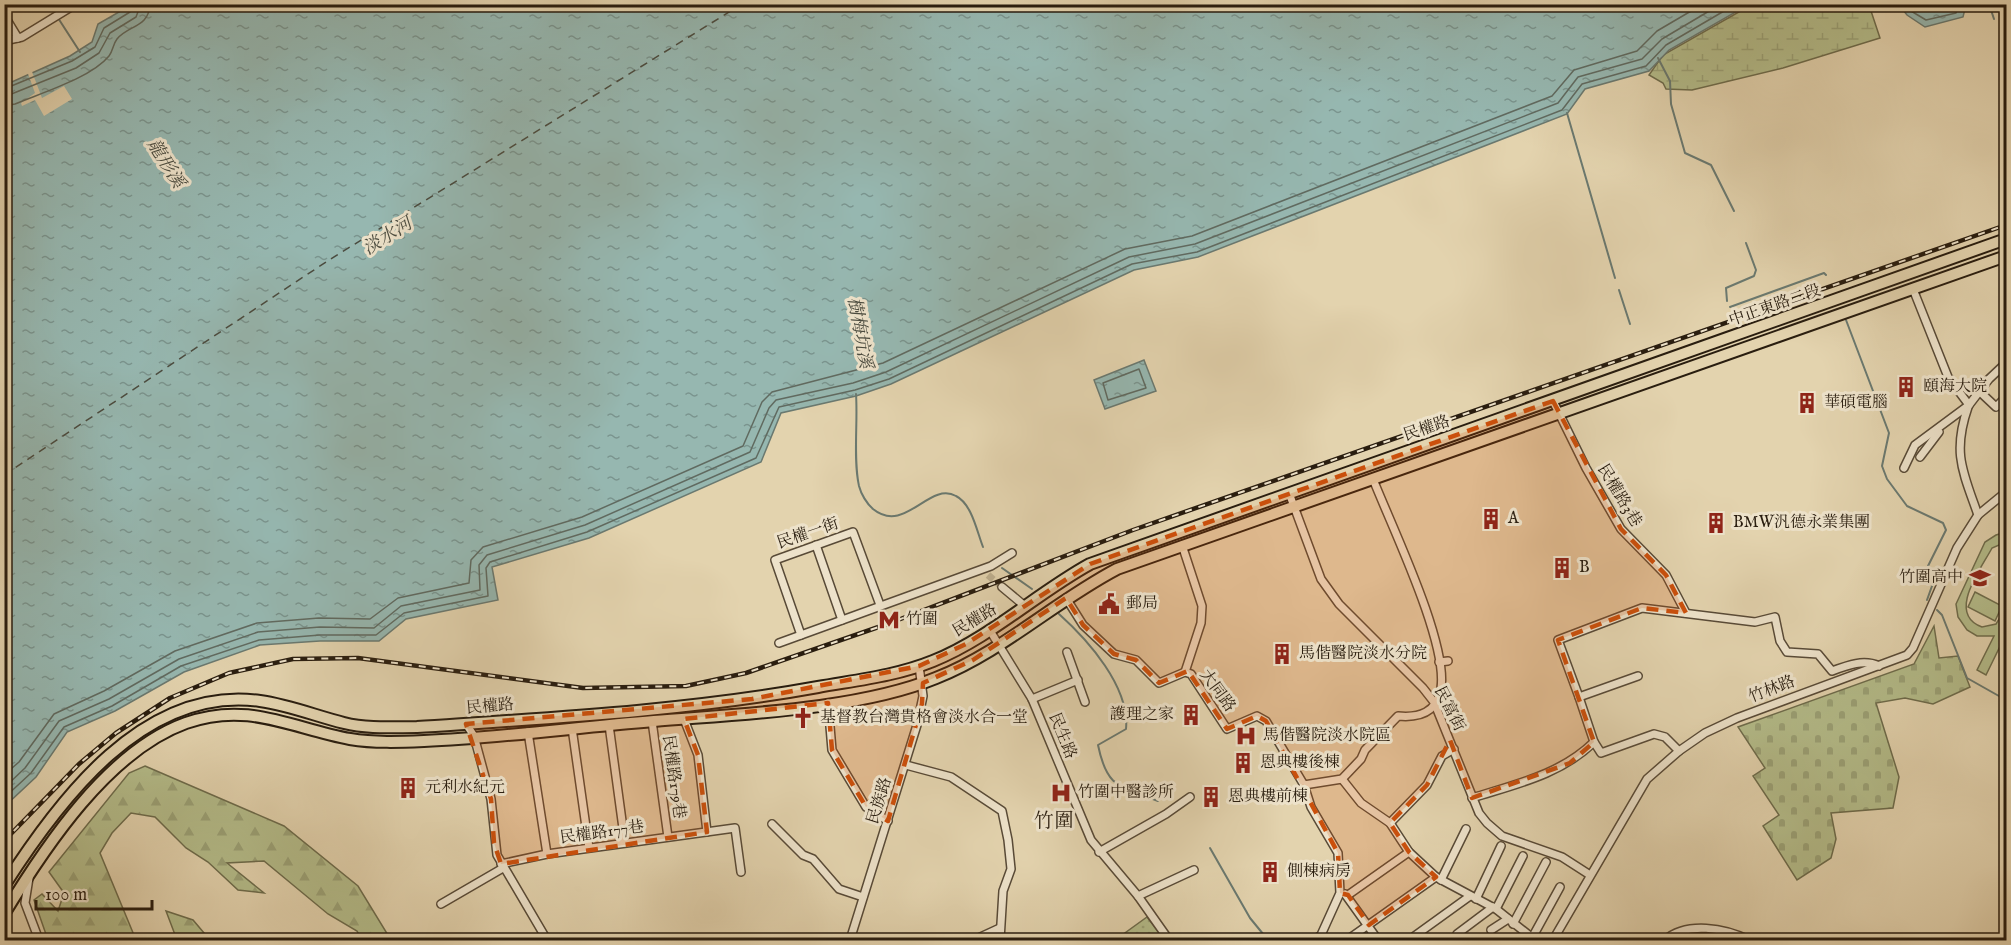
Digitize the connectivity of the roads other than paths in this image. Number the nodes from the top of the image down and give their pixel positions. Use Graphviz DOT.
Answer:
graph roads {
  1 [pos="76,4"];
  2 [pos="4,15"];
  3 [pos="18,38"];
  4 [pos="4,41"];
  5 [pos="2007,239"];
  6 [pos="2007,256"];
  7 [pos="1913,289"];
  8 [pos="2007,363"];
  9 [pos="1979,391"];
  10 [pos="2007,397"];
  11 [pos="1553,401"];
  12 [pos="1969,405"];
  13 [pos="1558,415"];
  14 [pos="1942,427"];
  15 [pos="1920,457"];
  16 [pos="1904,468"];
  17 [pos="1373,479"];
  18 [pos="2007,492"];
  19 [pos="1289,493"];
  20 [pos="1294,507"];
  21 [pos="1978,515"];
  22 [pos="816,545"];
  23 [pos="1182,545"];
  24 [pos="1012,553"];
  25 [pos="1002,587"];
  26 [pos="1066,598"];
  27 [pos="880,605"];
  28 [pos="1026,607"];
  29 [pos="1686,613"];
  30 [pos="842,620"];
  31 [pos="988,629"];
  32 [pos="801,635"];
  33 [pos="779,643"];
  34 [pos="999,643"];
  35 [pos="1067,652"];
  36 [pos="1448,661"];
  37 [pos="1439,662"];
  38 [pos="919,666"];
  39 [pos="1879,666"];
  40 [pos="1185,672"];
  41 [pos="1638,676"];
  42 [pos="1078,680"];
  43 [pos="923,683"];
  44 [pos="1579,697"];
  45 [pos="1032,699"];
  46 [pos="1085,702"];
  47 [pos="1434,702"];
  48 [pos="828,703"];
  49 [pos="684,719"];
  50 [pos="652,721"];
  51 [pos="466,724"];
  52 [pos="609,725"];
  53 [pos="572,728"];
  54 [pos="528,732"];
  55 [pos="474,736"];
  56 [pos="1594,742"];
  57 [pos="1454,749"];
  58 [pos="1679,751"];
  59 [pos="906,765"];
  60 [pos="1342,779"];
  61 [pos="1304,785"];
  62 [pos="1190,797"];
  63 [pos="1472,798"];
  64 [pos="888,821"];
  65 [pos="1390,823"];
  66 [pos="772,824"];
  67 [pos="1466,829"];
  68 [pos="707,832"];
  69 [pos="668,837"];
  70 [pos="625,843"];
  71 [pos="1501,846"];
  72 [pos="589,848"];
  73 [pos="1099,852"];
  74 [pos="1409,852"];
  75 [pos="547,854"];
  76 [pos="1523,856"];
  77 [pos="1546,862"];
  78 [pos="502,866"];
  79 [pos="1194,870"];
  80 [pos="741,872"];
  81 [pos="1590,875"];
  82 [pos="29,878"];
  83 [pos="1438,878"];
  84 [pos="4,886"];
  85 [pos="1560,887"];
  86 [pos="1340,893"];
  87 [pos="1348,895"];
  88 [pos="1138,896"];
  89 [pos="863,897"];
  90 [pos="1473,898"];
  91 [pos="441,904"];
  92 [pos="1495,908"];
  93 [pos="4,914"];
  94 [pos="1510,921"];
  95 [pos="1369,925"];
  96 [pos="1000,928"];
  97 [pos="1491,930"];
  98 [pos="1457,933"];
  99 [pos="1553,938"];
  100 [pos="546,939"];
  101 [pos="1534,939"];
  102 [pos="39,940"];
  103 [pos="850,940"];
  104 [pos="974,940"];
  105 [pos="1000,940"];
  106 [pos="1169,940"];
  107 [pos="1314,940"];
  108 [pos="1347,940"];
  109 [pos="1378,940"];
  110 [pos="1409,940"];
  111 [pos="1665,940"];
  112 [pos="1749,940"];
  1 -- 3 [label="street"];
  2 -- 3 [label="street"];
  3 -- 4 [label="street"];
  5 -- 11 [label="main road, 中正東路二段"];
  6 -- 7 [label="main road, 中正東路二段"];
  7 -- 12 [label="street"];
  7 -- 13 [label="main road, 中正東路二段"];
  8 -- 9 [label="street"];
  9 -- 10 [label="street"];
  9 -- 12 [label="street"];
  11 -- 13 [label="street, 民權路3巷"];
  11 -- 19 [label="main road, 民權路"];
  12 -- 14 [label="street"];
  12 -- 21 [label="street"];
  13 -- 17 [label="main road, 民權路"];
  13 -- 29 [label="street, 民權路3巷"];
  14 -- 15 [label="street"];
  14 -- 16 [label="street"];
  17 -- 20 [label="main road, 民權路"];
  17 -- 37 [label="street"];
  18 -- 21 [label="street, 竹林路"];
  19 -- 20 [label="street, 民富街"];
  19 -- 28 [label="main road, 民權路"];
  20 -- 23 [label="main road, 民權路"];
  20 -- 47 [label="street, 民富街"];
  21 -- 39 [label="street, 竹林路"];
  22 -- 27 [label="street, 民權一街"];
  22 -- 30 [label="street"];
  22 -- 32 [label="street, 民權一街"];
  23 -- 26 [label="main road, 民權路"];
  23 -- 40 [label="street"];
  24 -- 27 [label="street"];
  25 -- 28 [label="street"];
  26 -- 34 [label="main road, 民權路"];
  26 -- 40 [label="street, 大同路"];
  27 -- 30 [label="street"];
  28 -- 31 [label="main road, 民權路"];
  29 -- 39 [label="street"];
  29 -- 44 [label="street"];
  30 -- 32 [label="street"];
  31 -- 34 [label="street, 民生路"];
  31 -- 38 [label="main road, 民權路"];
  32 -- 33 [label="street"];
  34 -- 43 [label="main road, 民權路"];
  34 -- 45 [label="street, 民生路"];
  35 -- 42 [label="street"];
  36 -- 37 [label="street"];
  37 -- 47 [label="street"];
  38 -- 43 [label="street, 民族路"];
  38 -- 51 [label="main road, 民權路"];
  39 -- 58 [label="street, 竹林路"];
  40 -- 61 [label="street, 大同路"];
  41 -- 44 [label="street"];
  42 -- 45 [label="street"];
  42 -- 46 [label="street"];
  43 -- 48 [label="main road, 民權路"];
  43 -- 59 [label="street, 民族路"];
  44 -- 56 [label="street"];
  45 -- 73 [label="street, 民生路"];
  47 -- 57 [label="street, 民富街"];
  47 -- 60 [label="street"];
  48 -- 49 [label="main road, 民權路"];
  48 -- 64 [label="street"];
  49 -- 50 [label="main road, 民權路"];
  49 -- 68 [label="street"];
  50 -- 52 [label="main road, 民權路"];
  50 -- 69 [label="street, 民權路179巷"];
  51 -- 55 [label="street"];
  51 -- 84 [label="main road, 民權路"];
  52 -- 53 [label="main road, 民權路"];
  52 -- 70 [label="street"];
  53 -- 54 [label="main road, 民權路"];
  53 -- 72 [label="street"];
  54 -- 55 [label="main road, 民權路"];
  54 -- 75 [label="street"];
  55 -- 78 [label="street"];
  55 -- 82 [label="main road, 民權路"];
  56 -- 58 [label="street"];
  56 -- 63 [label="street"];
  57 -- 63 [label="street, 民富街"];
  57 -- 65 [label="street"];
  58 -- 81 [label="street, 竹林路"];
  59 -- 64 [label="street, 民族路"];
  59 -- 96 [label="street"];
  60 -- 61 [label="street"];
  60 -- 65 [label="street"];
  61 -- 86 [label="street"];
  62 -- 73 [label="street"];
  63 -- 81 [label="street, 民富街"];
  64 -- 89 [label="street, 民族路"];
  65 -- 74 [label="street"];
  66 -- 89 [label="street"];
  67 -- 83 [label="street"];
  68 -- 69 [label="street, 民權路177巷"];
  68 -- 80 [label="street, 民權路177巷"];
  69 -- 70 [label="street, 民權路177巷"];
  70 -- 72 [label="street, 民權路177巷"];
  71 -- 90 [label="street"];
  72 -- 75 [label="street, 民權路177巷"];
  73 -- 88 [label="street, 民生路"];
  74 -- 83 [label="street"];
  74 -- 87 [label="street"];
  75 -- 78 [label="street, 民權路177巷"];
  76 -- 92 [label="street"];
  77 -- 94 [label="street"];
  78 -- 91 [label="street, 民權路177巷"];
  78 -- 100 [label="street"];
  79 -- 88 [label="street"];
  81 -- 99 [label="street, 竹林路"];
  82 -- 93 [label="main road, 民權路"];
  82 -- 102 [label="street, 民權路"];
  83 -- 90 [label="street"];
  83 -- 95 [label="street"];
  85 -- 101 [label="street"];
  86 -- 87 [label="street"];
  86 -- 107 [label="street"];
  87 -- 95 [label="street"];
  88 -- 106 [label="street, 民生路"];
  89 -- 103 [label="street, 民族路"];
  90 -- 92 [label="street"];
  90 -- 110 [label="street"];
  92 -- 94 [label="street"];
  92 -- 98 [label="street"];
  94 -- 97 [label="street"];
  94 -- 101 [label="street"];
  95 -- 108 [label="street"];
  95 -- 109 [label="street"];
  96 -- 104 [label="street"];
  96 -- 105 [label="street"];
  111 -- 112 [label="street"];
}
